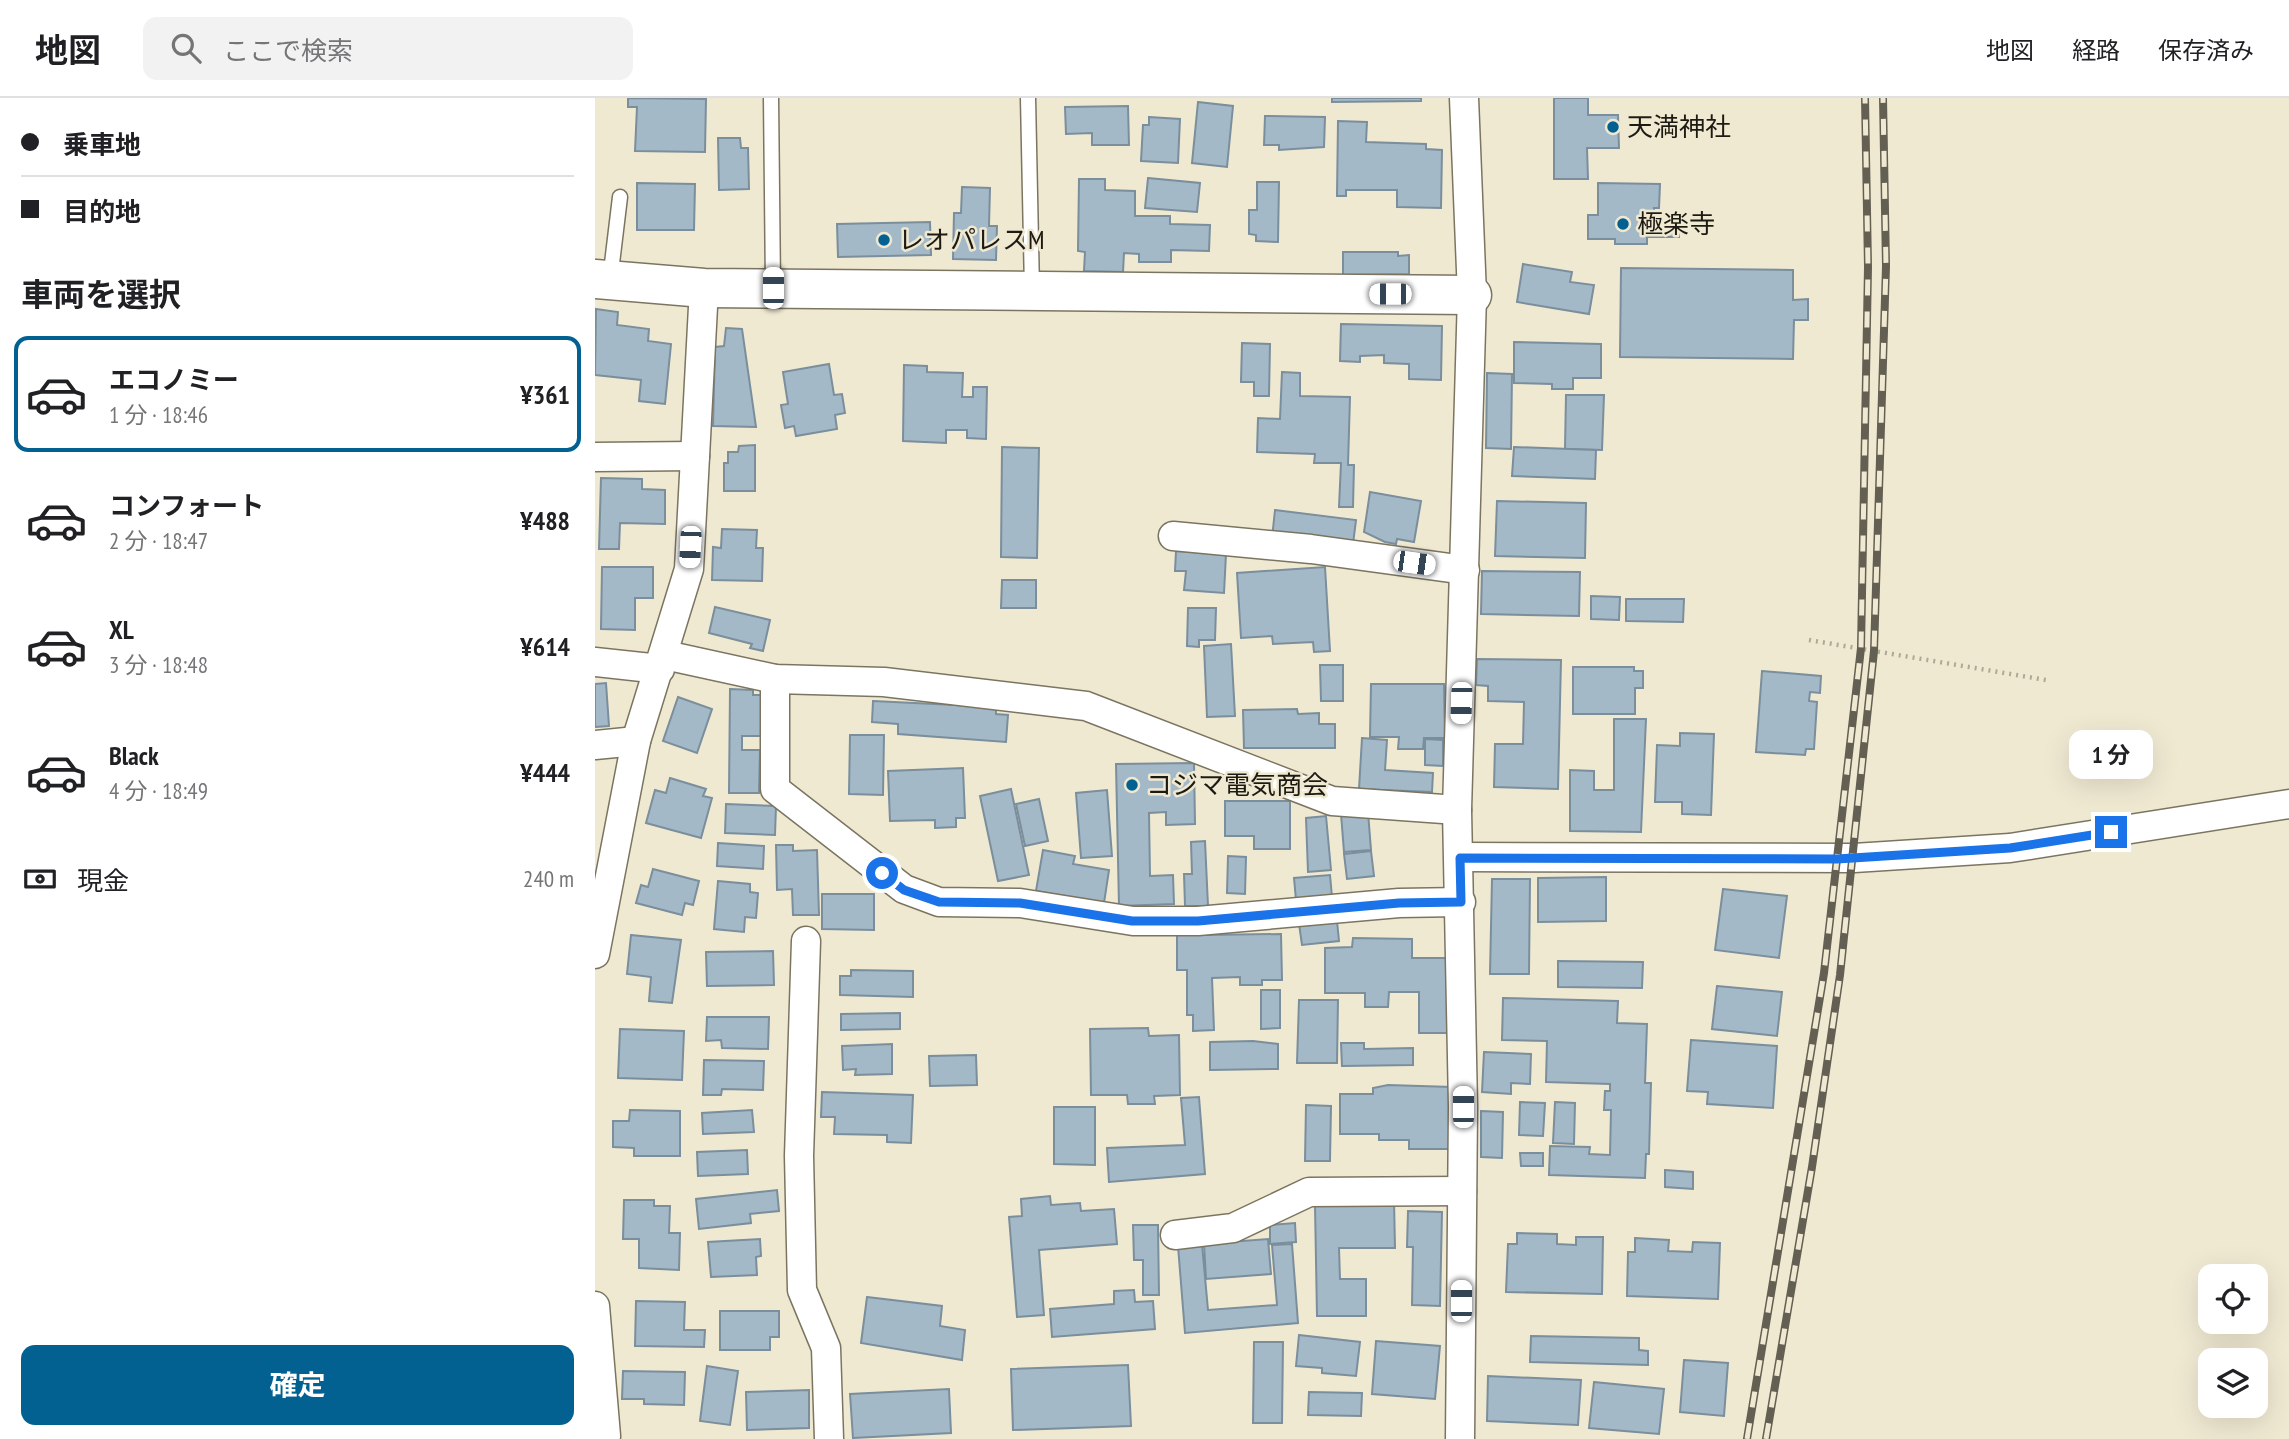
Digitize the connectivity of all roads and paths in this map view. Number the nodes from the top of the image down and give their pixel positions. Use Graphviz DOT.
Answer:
graph roads {
  1 [pos="771,98"];
  2 [pos="1028,98"];
  3 [pos="1464,98"];
  4 [pos="620,197"];
  5 [pos="603,280"];
  6 [pos="704,288"];
  7 [pos="773,288"];
  8 [pos="1032,291"];
  9 [pos="1472,295"];
  10 [pos="695,456"];
  11 [pos="595,457"];
  12 [pos="1173,536"];
  13 [pos="1465,570"];
  14 [pos="1809,640"];
  15 [pos="595,662"];
  16 [pos="663,662"];
  17 [pos="775,679"];
  18 [pos="2046,680"];
  19 [pos="636,741"];
  20 [pos="595,745"];
  21 [pos="2289,804"];
  22 [pos="1457,810"];
  23 [pos="1460,858"];
  24 [pos="1461,902"];
  25 [pos="806,941"];
  26 [pos="595,954"];
  27 [pos="1462,1191"];
  28 [pos="1175,1235"];
  29 [pos="595,1306"];
  30 [pos="609,1437"];
  31 [pos="829,1439"];
  32 [pos="1460,1439"];
  1 -- 7 [label="lane"];
  2 -- 8 [label="lane"];
  3 -- 9 [label="street"];
  4 -- 5 [label="lane"];
  5 -- 6 [label="street"];
  6 -- 7 [label="street"];
  6 -- 10 [label="street"];
  7 -- 8 [label="street"];
  8 -- 9 [label="street"];
  9 -- 13 [label="street"];
  10 -- 11 [label="street"];
  10 -- 16 [label="street"];
  12 -- 13 [label="street"];
  13 -- 22 [label="street"];
  14 -- 18 [label="path"];
  15 -- 16 [label="street"];
  16 -- 17 [label="street"];
  16 -- 19 [label="street"];
  17 -- 22 [label="street"];
  17 -- 24 [label="street"];
  19 -- 20 [label="street"];
  19 -- 26 [label="street"];
  21 -- 23 [label="street"];
  22 -- 23 [label="street"];
  23 -- 24 [label="street"];
  24 -- 27 [label="street"];
  25 -- 31 [label="street"];
  27 -- 28 [label="street"];
  27 -- 32 [label="street"];
  29 -- 30 [label="street"];
}
